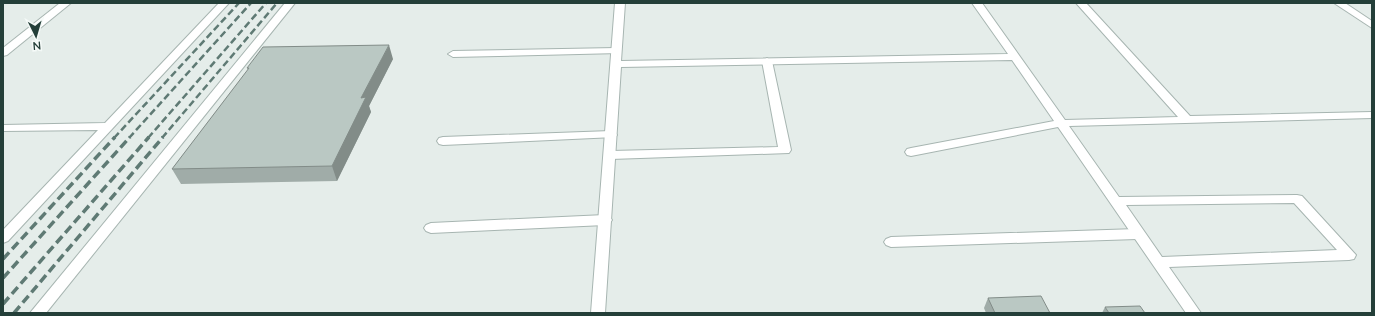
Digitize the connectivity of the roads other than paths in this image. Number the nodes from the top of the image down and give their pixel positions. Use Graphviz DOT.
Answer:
graph roads {
  1 [pos="66,3"];
  2 [pos="224,3"];
  3 [pos="290,3"];
  4 [pos="620,3"];
  5 [pos="977,3"];
  6 [pos="1081,3"];
  7 [pos="1339,3"];
  8 [pos="1372,25"];
  9 [pos="616,50"];
  10 [pos="3,53"];
  11 [pos="452,54"];
  12 [pos="1015,57"];
  13 [pos="767,61"];
  14 [pos="616,64"];
  15 [pos="1372,115"];
  16 [pos="1186,119"];
  17 [pos="1062,123"];
  18 [pos="108,126"];
  19 [pos="3,128"];
  20 [pos="611,135"];
  21 [pos="444,141"];
  22 [pos="911,152"];
  23 [pos="610,155"];
  24 [pos="1115,201"];
  25 [pos="605,220"];
  26 [pos="431,228"];
  27 [pos="1137,234"];
  28 [pos="3,238"];
  29 [pos="891,242"];
  30 [pos="1157,262"];
  31 [pos="37,313"];
  32 [pos="598,313"];
  33 [pos="1194,313"];
  1 -- 10 [label="street"];
  2 -- 18 [label="street"];
  3 -- 31 [label="street"];
  4 -- 9 [label="street"];
  5 -- 12 [label="street"];
  6 -- 16 [label="street"];
  7 -- 8 [label="street"];
  9 -- 11 [label="street"];
  9 -- 14 [label="street"];
  12 -- 13 [label="street"];
  12 -- 17 [label="street"];
  13 -- 14 [label="street"];
  13 -- 23 [label="street"];
  14 -- 20 [label="street"];
  15 -- 16 [label="street"];
  16 -- 17 [label="street"];
  17 -- 22 [label="street"];
  17 -- 24 [label="street"];
  18 -- 19 [label="street"];
  18 -- 28 [label="street"];
  20 -- 21 [label="street"];
  20 -- 23 [label="street"];
  23 -- 25 [label="street"];
  24 -- 27 [label="street"];
  24 -- 30 [label="street"];
  25 -- 26 [label="street"];
  25 -- 32 [label="street"];
  27 -- 29 [label="street"];
  27 -- 30 [label="street"];
  30 -- 33 [label="street"];
}
